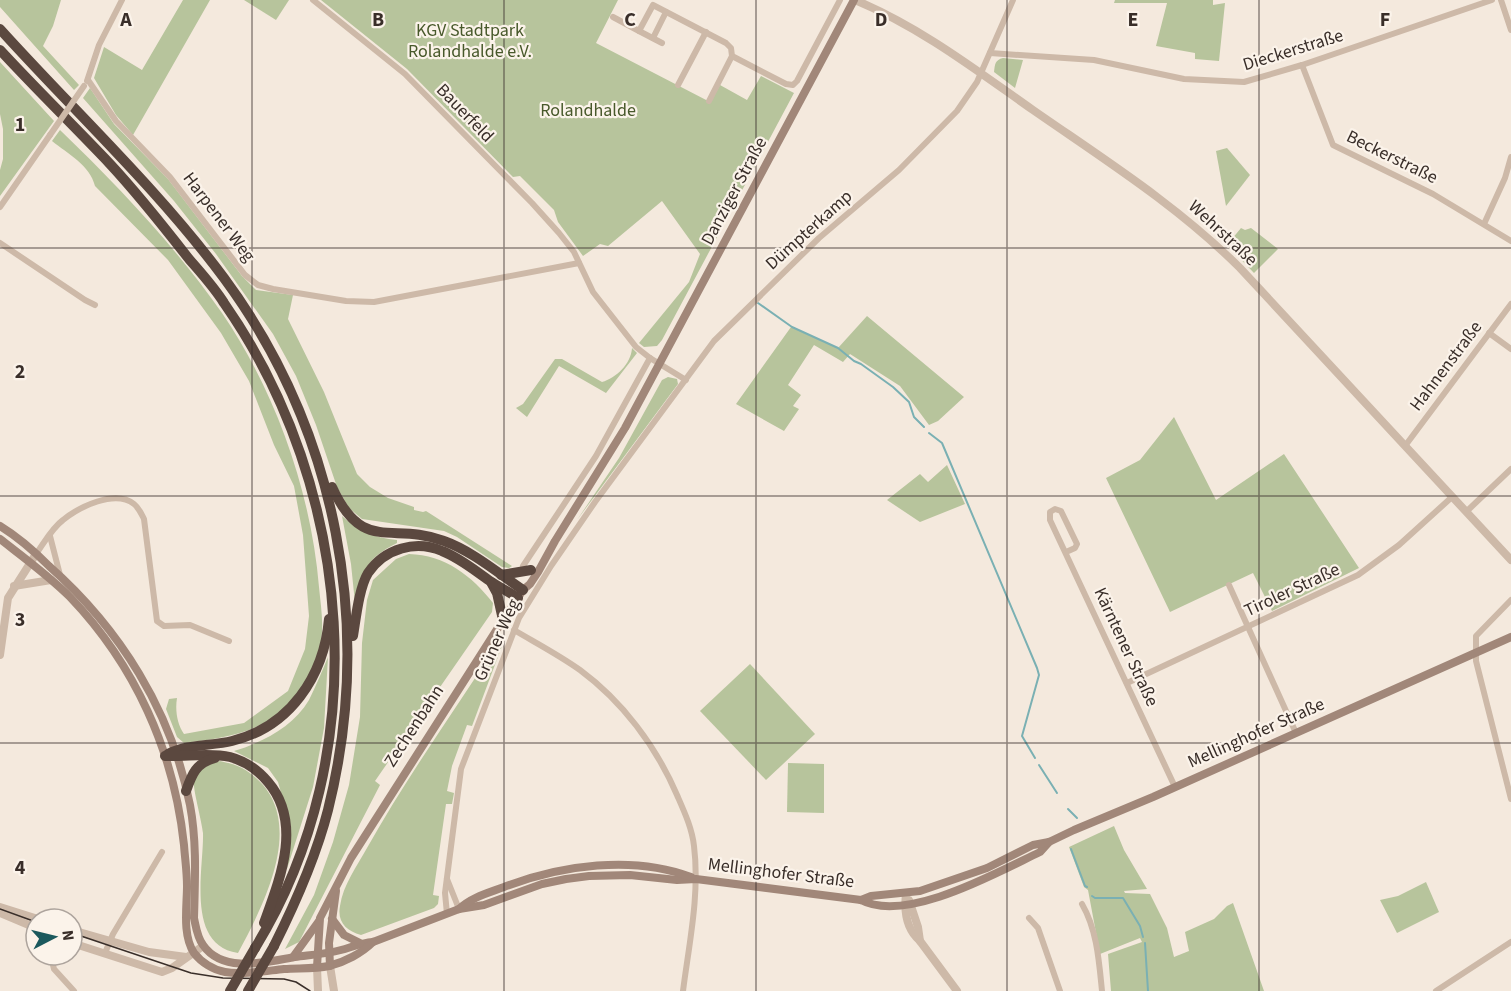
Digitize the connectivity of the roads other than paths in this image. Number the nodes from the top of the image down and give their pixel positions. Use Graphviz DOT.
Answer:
graph roads {
  1 [pos="122,0"];
  2 [pos="313,0"];
  3 [pos="840,0"];
  4 [pos="855,0"];
  5 [pos="1013,0"];
  6 [pos="1492,0"];
  7 [pos="1501,0"];
  8 [pos="666,12"];
  9 [pos="613,17"];
  10 [pos="0,29"];
  11 [pos="1511,30"];
  12 [pos="639,31"];
  13 [pos="706,32"];
  14 [pos="653,38"];
  15 [pos="662,43"];
  16 [pos="0,50"];
  17 [pos="990,53"];
  18 [pos="732,56"];
  19 [pos="1302,65"];
  20 [pos="981,73"];
  21 [pos="88,80"];
  22 [pos="678,85"];
  23 [pos="709,101"];
  24 [pos="1511,157"];
  25 [pos="0,207"];
  26 [pos="1484,224"];
  27 [pos="1511,241"];
  28 [pos="0,243"];
  29 [pos="579,263"];
  30 [pos="1511,304"];
  31 [pos="95,305"];
  32 [pos="1489,333"];
  33 [pos="1511,349"];
  34 [pos="650,358"];
  35 [pos="660,364"];
  36 [pos="686,380"];
  37 [pos="642,397"];
  38 [pos="662,413"];
  39 [pos="1405,446"];
  40 [pos="316,453"];
  41 [pos="1511,469"];
  42 [pos="1452,497"];
  43 [pos="1466,512"];
  44 [pos="0,526"];
  45 [pos="50,536"];
  46 [pos="0,539"];
  47 [pos="555,541"];
  48 [pos="1065,552"];
  49 [pos="36,554"];
  50 [pos="1511,560"];
  51 [pos="30,563"];
  52 [pos="527,568"];
  53 [pos="60,575"];
  54 [pos="496,578"];
  55 [pos="51,580"];
  56 [pos="1229,585"];
  57 [pos="14,586"];
  58 [pos="332,586"];
  59 [pos="520,594"];
  60 [pos="1511,600"];
  61 [pos="503,620"];
  62 [pos="1248,627"];
  63 [pos="514,630"];
  64 [pos="1511,637"];
  65 [pos="229,641"];
  66 [pos="1476,652"];
  67 [pos="0,655"];
  68 [pos="349,660"];
  69 [pos="1127,683"];
  70 [pos="1296,733"];
  71 [pos="172,754"];
  72 [pos="224,756"];
  73 [pos="1508,776"];
  74 [pos="1175,787"];
  75 [pos="186,791"];
  76 [pos="1511,799"];
  77 [pos="1049,843"];
  78 [pos="162,852"];
  79 [pos="447,878"];
  80 [pos="696,879"];
  81 [pos="338,884"];
  82 [pos="906,894"];
  83 [pos="861,900"];
  84 [pos="1082,904"];
  85 [pos="908,905"];
  86 [pos="0,907"];
  87 [pos="459,909"];
  88 [pos="0,913"];
  89 [pos="447,914"];
  90 [pos="24,915"];
  91 [pos="320,918"];
  92 [pos="1029,918"];
  93 [pos="332,919"];
  94 [pos="24,922"];
  95 [pos="84,934"];
  96 [pos="109,941"];
  97 [pos="373,942"];
  98 [pos="1511,942"];
  99 [pos="360,943"];
  100 [pos="203,946"];
  101 [pos="84,947"];
  102 [pos="255,948"];
  103 [pos="329,952"];
  104 [pos="105,953"];
  105 [pos="318,954"];
  106 [pos="190,955"];
  107 [pos="168,956"];
  108 [pos="293,957"];
  109 [pos="330,966"];
  110 [pos="54,967"];
  111 [pos="317,967"];
  112 [pos="172,968"];
  113 [pos="74,991"];
  114 [pos="230,991"];
  115 [pos="248,991"];
  116 [pos="318,991"];
  117 [pos="334,991"];
  118 [pos="683,991"];
  119 [pos="957,991"];
  120 [pos="1060,991"];
  121 [pos="1102,991"];
  122 [pos="1436,991"];
  1 -- 21 [label="street"];
  2 -- 29 [label="street, Bauerfeld"];
  3 -- 18 [label="street"];
  4 -- 20 [label="street, Wehrstraße"];
  4 -- 35 [label="main road, Danziger Straße"];
  5 -- 17 [label="street, Dümpterkamp"];
  6 -- 19 [label="street, Dieckerstraße"];
  7 -- 11 [label="street"];
  8 -- 12 [label="street"];
  8 -- 13 [label="street"];
  8 -- 14 [label="street"];
  9 -- 12 [label="street"];
  10 -- 40 [label="highway"];
  12 -- 14 [label="street"];
  13 -- 18 [label="street"];
  13 -- 22 [label="street"];
  14 -- 15 [label="street"];
  16 -- 58 [label="highway"];
  17 -- 19 [label="street, Dieckerstraße"];
  17 -- 20 [label="street, Dümpterkamp"];
  18 -- 23 [label="street"];
  19 -- 26 [label="street, Beckerstraße"];
  20 -- 36 [label="street, Dümpterkamp"];
  20 -- 39 [label="street, Wehrstraße"];
  21 -- 25 [label="street, bridge"];
  21 -- 29 [label="street, Harpener Weg"];
  24 -- 26 [label="street"];
  26 -- 27 [label="street, Beckerstraße"];
  28 -- 31 [label="street"];
  29 -- 34 [label="street, Bauerfeld"];
  30 -- 32 [label="street, Hahnenstraße"];
  32 -- 33 [label="street"];
  32 -- 39 [label="street, Hahnenstraße"];
  34 -- 35 [label="street, Bauerfeld"];
  34 -- 52 [label="street, Zechenbahn"];
  35 -- 36 [label="street, Bauerfeld"];
  35 -- 37 [label="main road, Danziger Straße"];
  36 -- 38 [label="street, Dümpterkamp"];
  37 -- 47 [label="main road, Zechenbahn"];
  38 -- 63 [label="street, Grüner Weg"];
  39 -- 42 [label="street, Wehrstraße"];
  40 -- 54 [label="highway"];
  40 -- 68 [label="highway"];
  41 -- 43 [label="street"];
  42 -- 43 [label="street, Wehrstraße"];
  42 -- 62 [label="street, Tiroler Straße"];
  43 -- 50 [label="street, Wehrstraße"];
  44 -- 49 [label="main road"];
  45 -- 49 [label="street"];
  45 -- 53 [label="street"];
  45 -- 65 [label="street"];
  46 -- 51 [label="main road"];
  47 -- 52 [label="main road, Zechenbahn"];
  47 -- 59 [label="main road, Zechenbahn"];
  48 -- 48 [label="street, Kärntener Straße"];
  48 -- 69 [label="street, Kärntener Straße"];
  49 -- 51 [label="street"];
  49 -- 53 [label="main road"];
  51 -- 55 [label="main road"];
  51 -- 57 [label="street"];
  52 -- 54 [label="highway"];
  52 -- 59 [label="main road, Zechenbahn"];
  53 -- 71 [label="main road"];
  54 -- 59 [label="highway"];
  54 -- 61 [label="highway"];
  54 -- 68 [label="highway"];
  55 -- 57 [label="street"];
  55 -- 71 [label="main road"];
  56 -- 62 [label="street"];
  57 -- 67 [label="street"];
  58 -- 71 [label="highway"];
  58 -- 102 [label="highway"];
  59 -- 61 [label="main road, Zechenbahn"];
  60 -- 66 [label="street"];
  61 -- 81 [label="main road, Zechenbahn"];
  62 -- 69 [label="street, Tiroler Straße"];
  62 -- 70 [label="street"];
  63 -- 79 [label="street, Grüner Weg"];
  63 -- 80 [label="street"];
  64 -- 66 [label="main road, Mellinghofer Straße"];
  66 -- 70 [label="main road, Mellinghofer Straße"];
  66 -- 73 [label="street"];
  68 -- 115 [label="highway, bridge"];
  69 -- 74 [label="street, Kärntener Straße"];
  70 -- 74 [label="main road, Mellinghofer Straße"];
  71 -- 72 [label="highway"];
  71 -- 75 [label="main road"];
  71 -- 106 [label="main road"];
  72 -- 75 [label="highway"];
  72 -- 102 [label="highway"];
  73 -- 76 [label="street"];
  74 -- 77 [label="main road, Mellinghofer Straße"];
  75 -- 100 [label="main road"];
  77 -- 82 [label="main road, Mellinghofer Straße"];
  77 -- 85 [label="main road, Mellinghofer Straße"];
  78 -- 96 [label="street"];
  79 -- 87 [label="street, Grüner Weg"];
  79 -- 89 [label="street, Grüner Weg"];
  80 -- 83 [label="main road, Mellinghofer Straße"];
  80 -- 87 [label="main road, Mellinghofer Straße"];
  80 -- 118 [label="street"];
  81 -- 91 [label="main road, Zechenbahn"];
  81 -- 93 [label="main road, Zechenbahn"];
  82 -- 83 [label="main road, Mellinghofer Straße"];
  82 -- 85 [label="street"];
  83 -- 85 [label="main road, Mellinghofer Straße"];
  84 -- 121 [label="street"];
  85 -- 119 [label="street"];
  86 -- 90 [label="street"];
  87 -- 89 [label="main road, Mellinghofer Straße"];
  88 -- 94 [label="street"];
  89 -- 97 [label="main road, Mellinghofer Straße"];
  91 -- 105 [label="main road, Zechenbahn"];
  91 -- 108 [label="main road"];
  92 -- 120 [label="street"];
  93 -- 99 [label="main road"];
  93 -- 103 [label="main road, Zechenbahn"];
  95 -- 96 [label="street"];
  96 -- 104 [label="street"];
  96 -- 107 [label="street"];
  97 -- 99 [label="main road, Mellinghofer Straße"];
  97 -- 109 [label="main road, Mellinghofer Straße"];
  98 -- 122 [label="street"];
  99 -- 103 [label="main road, Mellinghofer Straße"];
  100 -- 106 [label="street"];
  100 -- 108 [label="main road, Mellinghofer Straße"];
  101 -- 104 [label="street"];
  102 -- 114 [label="highway, bridge"];
  103 -- 105 [label="main road, Mellinghofer Straße"];
  103 -- 109 [label="main road, Zechenbahn"];
  104 -- 112 [label="street"];
  105 -- 108 [label="main road, Mellinghofer Straße"];
  105 -- 111 [label="main road, Zechenbahn"];
  106 -- 107 [label="street"];
  106 -- 111 [label="main road, Mellinghofer Straße"];
  106 -- 112 [label="street"];
  107 -- 112 [label="street"];
  109 -- 111 [label="main road, Mellinghofer Straße"];
  109 -- 117 [label="street"];
  110 -- 113 [label="street"];
  111 -- 116 [label="street"];
}
